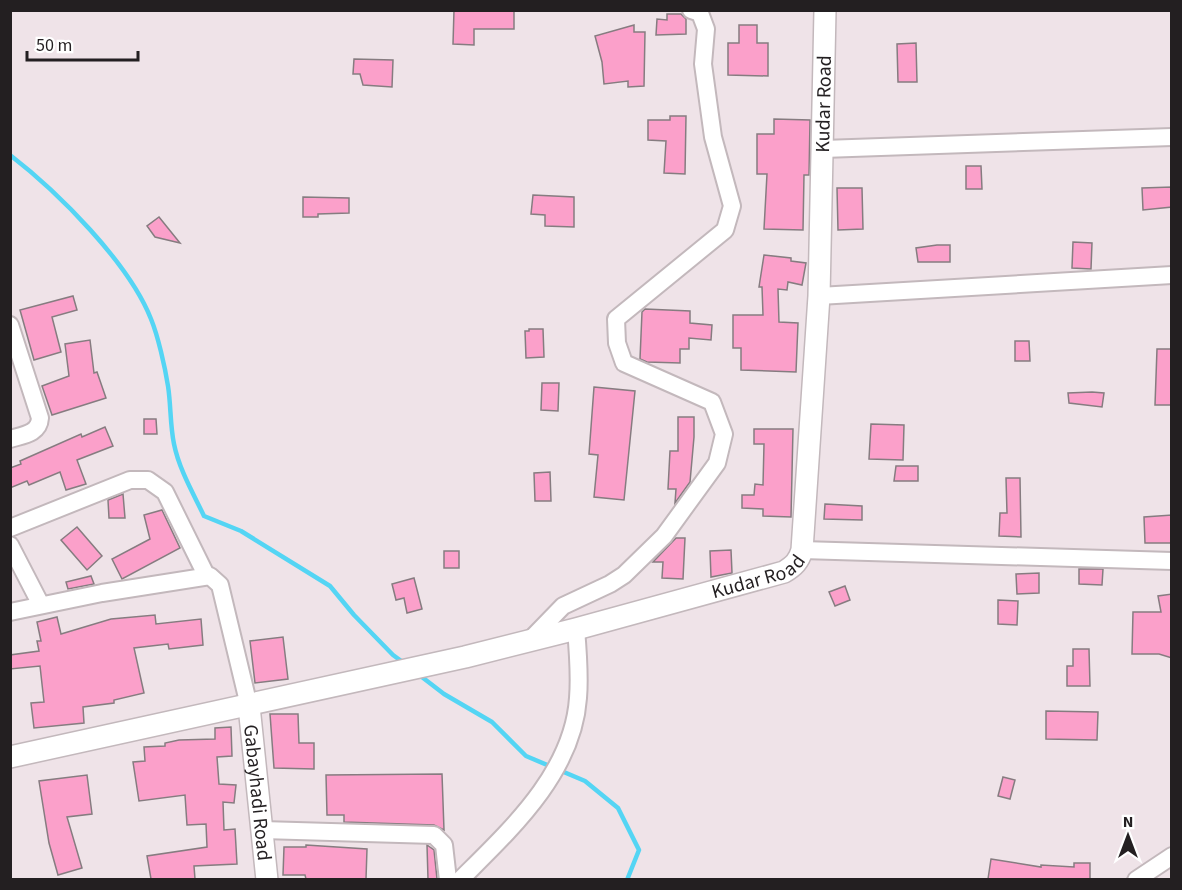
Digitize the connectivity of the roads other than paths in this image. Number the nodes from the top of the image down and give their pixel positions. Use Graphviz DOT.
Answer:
graph roads {
  1 [pos="691,10"];
  2 [pos="825,10"];
  3 [pos="1172,137"];
  4 [pos="823,149"];
  5 [pos="1172,275"];
  6 [pos="819,296"];
  7 [pos="10,325"];
  8 [pos="10,439"];
  9 [pos="10,528"];
  10 [pos="10,545"];
  11 [pos="802,550"];
  12 [pos="1172,561"];
  13 [pos="206,575"];
  14 [pos="41,605"];
  15 [pos="10,612"];
  16 [pos="576,629"];
  17 [pos="530,640"];
  18 [pos="249,705"];
  19 [pos="10,757"];
  20 [pos="262,830"];
  21 [pos="1172,856"];
  22 [pos="267,879"];
  23 [pos="448,879"];
  24 [pos="460,879"];
  25 [pos="1136,879"];
  1 -- 17 [label="street"];
  2 -- 4 [label="street, Kudar Road"];
  3 -- 4 [label="street"];
  4 -- 6 [label="street, Kudar Road"];
  5 -- 6 [label="street"];
  6 -- 11 [label="street, Kudar Road"];
  7 -- 8 [label="street"];
  9 -- 13 [label="street"];
  10 -- 14 [label="street"];
  11 -- 12 [label="street"];
  11 -- 16 [label="street, Kudar Road"];
  13 -- 14 [label="street"];
  13 -- 18 [label="street"];
  14 -- 15 [label="street"];
  16 -- 17 [label="street, Kudar Road"];
  16 -- 24 [label="street"];
  17 -- 18 [label="street, Kudar Road"];
  18 -- 19 [label="street, Kudar Road"];
  18 -- 20 [label="street, Gabayhadi Road"];
  20 -- 22 [label="street, Gabayhadi Road"];
  20 -- 23 [label="street"];
  21 -- 25 [label="street"];
}
